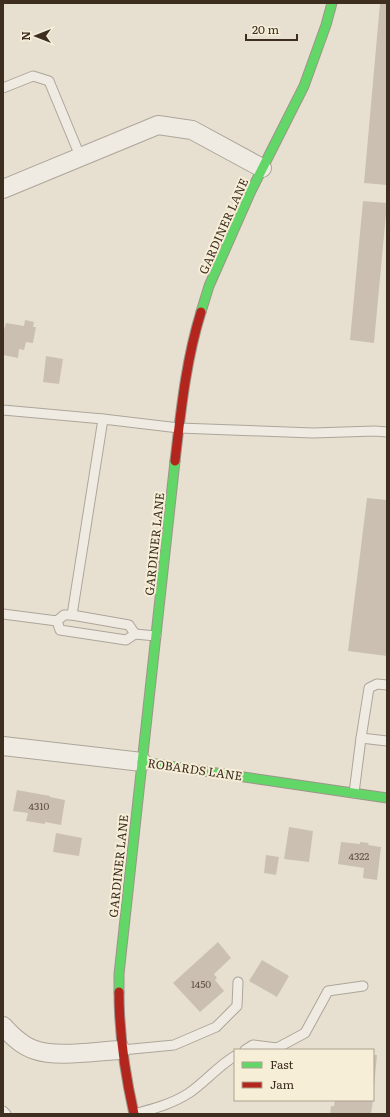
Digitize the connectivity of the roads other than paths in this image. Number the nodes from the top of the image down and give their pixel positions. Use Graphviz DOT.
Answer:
graph roads {
  1 [pos="332,3"];
  2 [pos="3,88"];
  3 [pos="80,156"];
  4 [pos="262,168"];
  5 [pos="3,189"];
  6 [pos="3,410"];
  7 [pos="103,419"];
  8 [pos="179,428"];
  9 [pos="387,432"];
  10 [pos="3,614"];
  11 [pos="72,615"];
  12 [pos="57,621"];
  13 [pos="101,621"];
  14 [pos="135,634"];
  15 [pos="99,636"];
  16 [pos="156,636"];
  17 [pos="387,685"];
  18 [pos="361,738"];
  19 [pos="387,741"];
  20 [pos="3,746"];
  21 [pos="142,762"];
  22 [pos="354,793"];
  23 [pos="387,798"];
  24 [pos="238,982"];
  25 [pos="362,986"];
  26 [pos="3,1026"];
  27 [pos="247,1049"];
  28 [pos="278,1049"];
  29 [pos="121,1050"];
  30 [pos="234,1057"];
  31 [pos="3,1111"];
  32 [pos="6,1114"];
  33 [pos="134,1114"];
  1 -- 4 [label="street, GARDINER LANE"];
  2 -- 3 [label="lane"];
  3 -- 4 [label="street"];
  3 -- 5 [label="street"];
  4 -- 8 [label="street, GARDINER LANE"];
  6 -- 7 [label="lane"];
  7 -- 8 [label="lane"];
  7 -- 11 [label="lane"];
  8 -- 9 [label="lane"];
  8 -- 16 [label="street, GARDINER LANE"];
  10 -- 12 [label="lane"];
  11 -- 12 [label="lane"];
  11 -- 13 [label="lane"];
  12 -- 15 [label="lane"];
  13 -- 14 [label="lane"];
  13 -- 15 [label="lane"];
  14 -- 15 [label="lane"];
  14 -- 16 [label="lane"];
  16 -- 21 [label="street, GARDINER LANE"];
  17 -- 18 [label="lane"];
  18 -- 19 [label="lane"];
  18 -- 22 [label="lane"];
  20 -- 21 [label="street, ROBARDS LANE"];
  21 -- 22 [label="street, ROBARDS LANE"];
  21 -- 29 [label="street, GARDINER LANE"];
  22 -- 23 [label="street, ROBARDS LANE"];
  24 -- 29 [label="lane"];
  25 -- 28 [label="lane"];
  26 -- 29 [label="street"];
  27 -- 28 [label="lane"];
  29 -- 33 [label="street, GARDINER LANE"];
  30 -- 33 [label="lane"];
  31 -- 32 [label="lane"];
}
